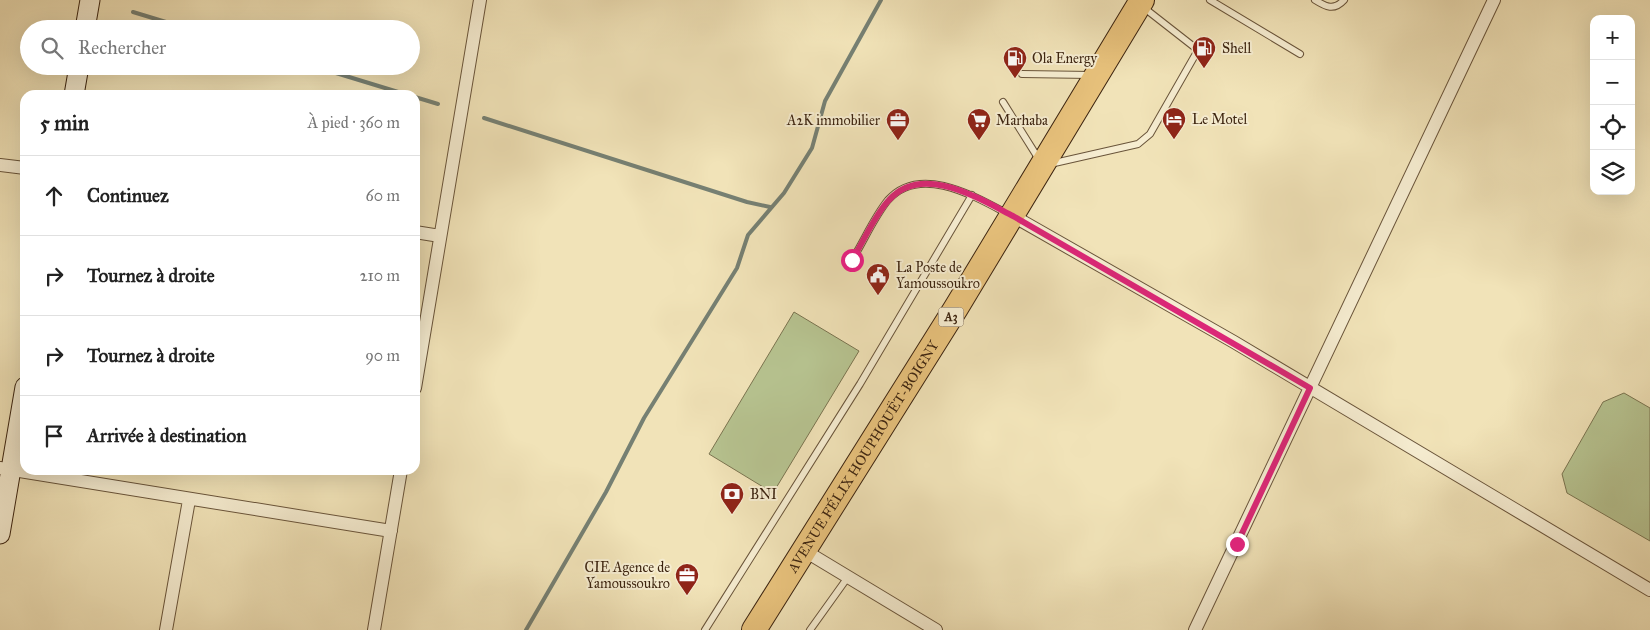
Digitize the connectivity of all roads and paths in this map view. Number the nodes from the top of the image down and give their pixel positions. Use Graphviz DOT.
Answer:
graph roads {
  1 [pos="90,0"];
  2 [pos="480,0"];
  3 [pos="1210,0"];
  4 [pos="1315,0"];
  5 [pos="1344,0"];
  6 [pos="1494,0"];
  7 [pos="1141,2"];
  8 [pos="1222,3"];
  9 [pos="87,20"];
  10 [pos="1300,54"];
  11 [pos="1022,74"];
  12 [pos="77,75"];
  13 [pos="1097,75"];
  14 [pos="75,90"];
  15 [pos="1002,102"];
  16 [pos="0,165"];
  17 [pos="1043,165"];
  18 [pos="20,167"];
  19 [pos="972,195"];
  20 [pos="1013,216"];
  21 [pos="420,233"];
  22 [pos="440,236"];
  23 [pos="852,260"];
  24 [pos="420,358"];
  25 [pos="1310,388"];
  26 [pos="20,408"];
  27 [pos="5,469"];
  28 [pos="20,472"];
  29 [pos="41,475"];
  30 [pos="401,475"];
  31 [pos="189,500"];
  32 [pos="392,531"];
  33 [pos="0,534"];
  34 [pos="805,551"];
  35 [pos="848,577"];
  36 [pos="1650,590"];
  37 [pos="166,630"];
  38 [pos="374,630"];
  39 [pos="705,630"];
  40 [pos="754,630"];
  41 [pos="810,630"];
  42 [pos="936,630"];
  43 [pos="1195,630"];
  1 -- 9 [label="street"];
  2 -- 22 [label="street"];
  3 -- 8 [label="lane"];
  4 -- 5 [label="lane"];
  6 -- 25 [label="street"];
  7 -- 13 [label="highway, AVENUE FÉLIX HOUPHOUËT-BOIGNY / A3"];
  7 -- 17 [label="lane"];
  8 -- 10 [label="lane"];
  11 -- 13 [label="lane"];
  12 -- 14 [label="street"];
  13 -- 17 [label="highway, AVENUE FÉLIX HOUPHOUËT-BOIGNY / A3"];
  15 -- 17 [label="lane"];
  16 -- 18 [label="street"];
  17 -- 20 [label="highway, AVENUE FÉLIX HOUPHOUËT-BOIGNY / A3"];
  19 -- 20 [label="lane"];
  19 -- 23 [label="lane"];
  19 -- 39 [label="lane"];
  20 -- 25 [label="street"];
  20 -- 34 [label="highway, AVENUE FÉLIX HOUPHOUËT-BOIGNY / A3"];
  21 -- 22 [label="street"];
  22 -- 24 [label="street"];
  25 -- 36 [label="street"];
  25 -- 43 [label="street"];
  26 -- 27 [label="street"];
  27 -- 28 [label="street"];
  27 -- 33 [label="street"];
  29 -- 31 [label="street"];
  30 -- 32 [label="street"];
  31 -- 32 [label="street"];
  31 -- 37 [label="street"];
  32 -- 38 [label="street"];
  34 -- 35 [label="street"];
  34 -- 40 [label="highway, AVENUE FÉLIX HOUPHOUËT-BOIGNY / A3"];
  35 -- 41 [label="lane"];
  35 -- 42 [label="street"];
}
